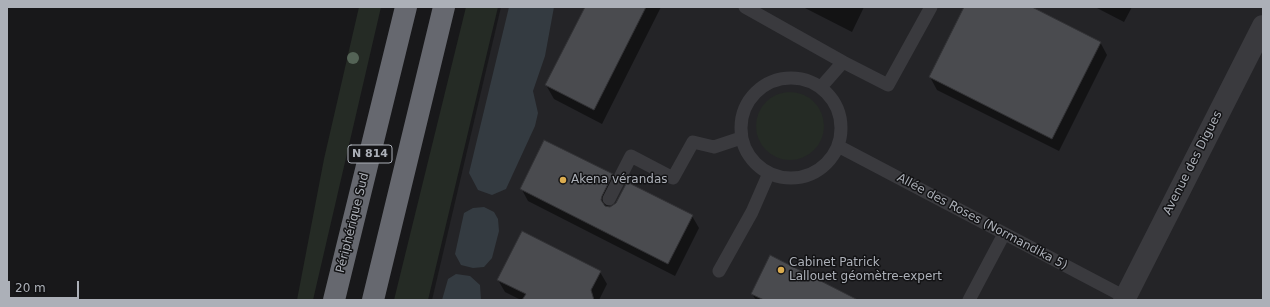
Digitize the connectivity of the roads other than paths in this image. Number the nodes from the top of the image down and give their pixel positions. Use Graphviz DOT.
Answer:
graph roads {
  1 [pos="406,7"];
  2 [pos="444,7"];
  3 [pos="745,7"];
  4 [pos="931,7"];
  5 [pos="1263,26"];
  6 [pos="843,62"];
  7 [pos="821,87"];
  8 [pos="741,138"];
  9 [pos="838,146"];
  10 [pos="769,174"];
  11 [pos="609,199"];
  12 [pos="1004,234"];
  13 [pos="719,271"];
  14 [pos="1125,299"];
  15 [pos="334,300"];
  16 [pos="373,300"];
  17 [pos="969,300"];
  1 -- 15 [label="highway, Périphérique Sud / N 814"];
  2 -- 16 [label="highway, N 814"];
  3 -- 6 [label="lane"];
  4 -- 6 [label="lane"];
  5 -- 14 [label="street, Avenue des Digues"];
  6 -- 7 [label="lane"];
  7 -- 8 [label="lane"];
  7 -- 9 [label="lane"];
  8 -- 10 [label="lane"];
  8 -- 11 [label="lane"];
  9 -- 10 [label="lane"];
  9 -- 12 [label="lane, Allée des Roses (Normandika 5)"];
  10 -- 13 [label="lane"];
  12 -- 14 [label="lane, Allée des Roses (Normandika 5)"];
  12 -- 17 [label="lane"];
}
